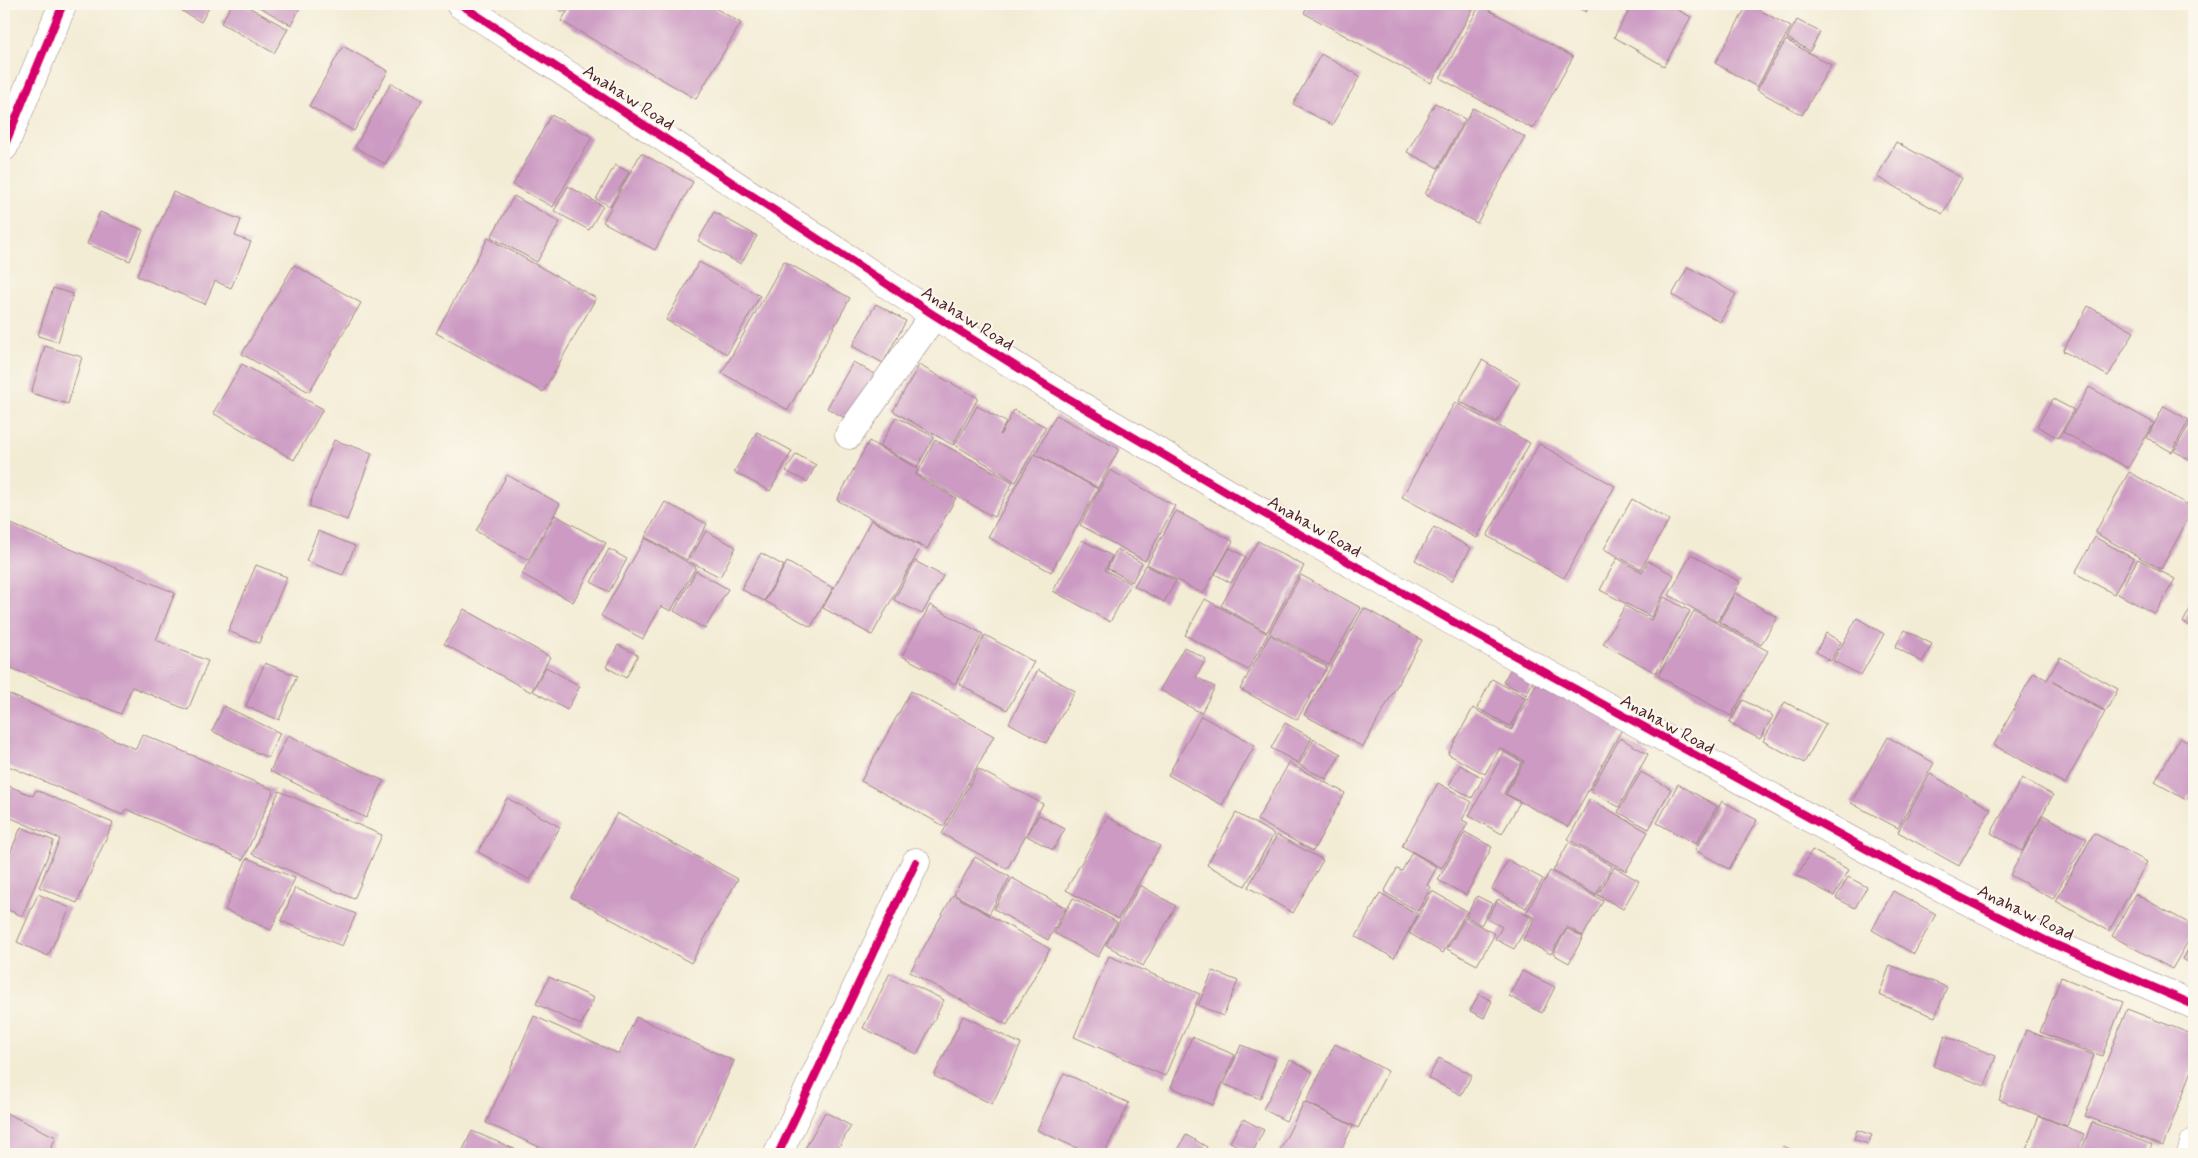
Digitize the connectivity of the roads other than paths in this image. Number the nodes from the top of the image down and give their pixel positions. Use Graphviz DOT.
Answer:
graph roads {
  1 [pos="63,4"];
  2 [pos="460,4"];
  3 [pos="4,147"];
  4 [pos="934,314"];
  5 [pos="848,435"];
  6 [pos="916,862"];
  7 [pos="2194,1005"];
  8 [pos="2194,1143"];
  9 [pos="778,1154"];
  10 [pos="2191,1154"];
  1 -- 3 [label="street"];
  2 -- 4 [label="street, Anahaw Road"];
  4 -- 5 [label="street"];
  4 -- 7 [label="street, Anahaw Road"];
  6 -- 9 [label="street"];
  8 -- 10 [label="street"];
}
